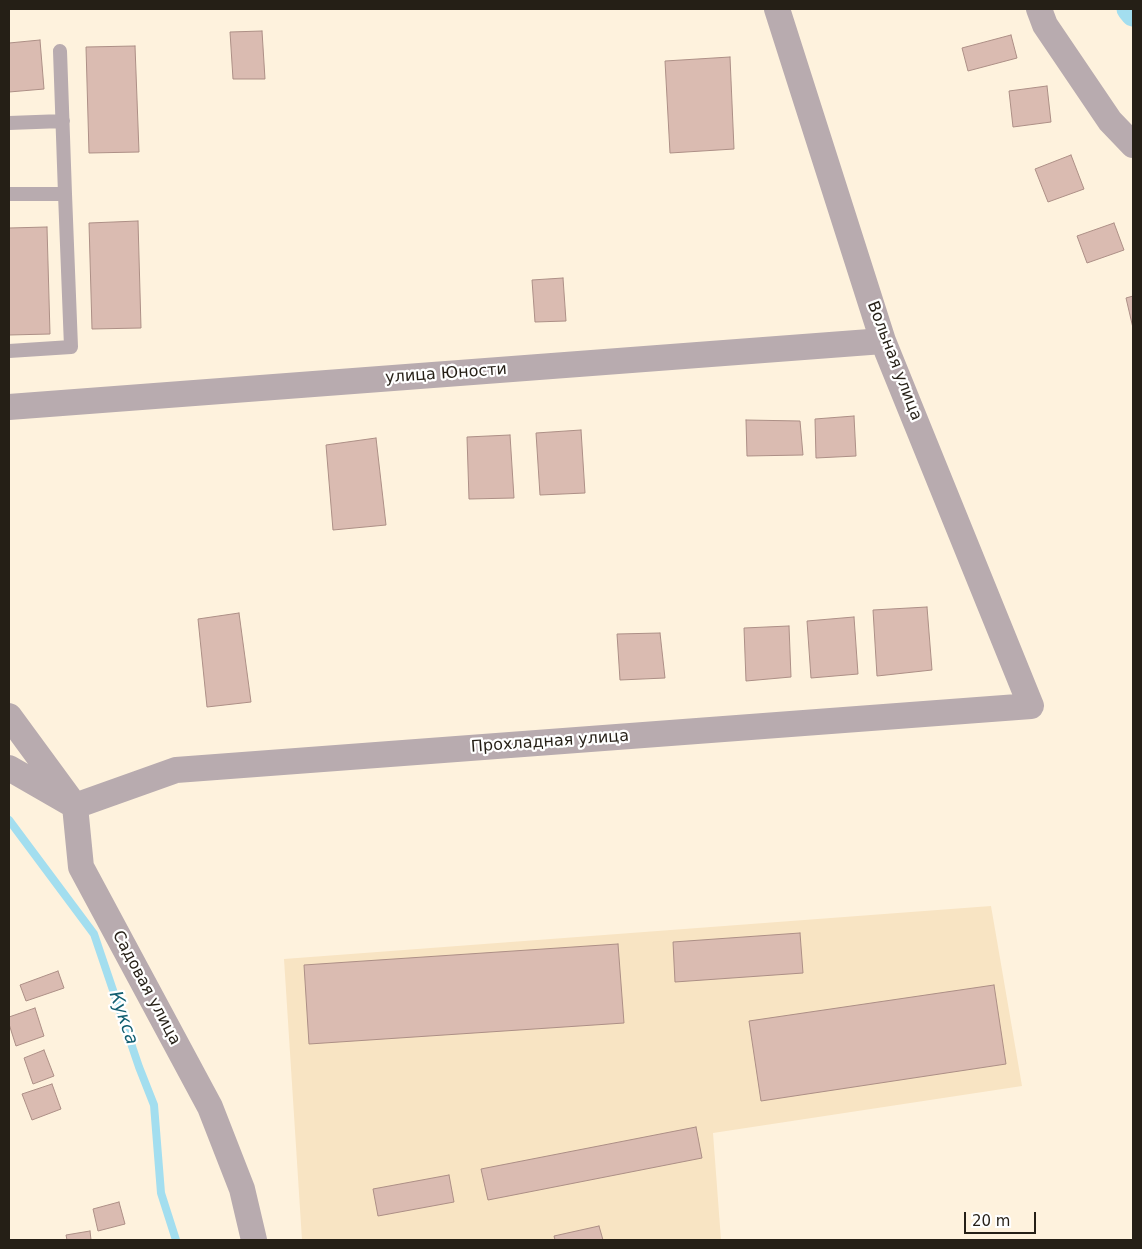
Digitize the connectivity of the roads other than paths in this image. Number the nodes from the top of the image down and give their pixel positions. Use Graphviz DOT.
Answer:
graph roads {
  1 [pos="777,9"];
  2 [pos="1039,9"];
  3 [pos="60,51"];
  4 [pos="62,121"];
  5 [pos="9,123"];
  6 [pos="1133,145"];
  7 [pos="9,194"];
  8 [pos="65,194"];
  9 [pos="883,341"];
  10 [pos="9,351"];
  11 [pos="9,407"];
  12 [pos="1031,706"];
  13 [pos="9,716"];
  14 [pos="9,768"];
  15 [pos="75,806"];
  16 [pos="254,1240"];
  1 -- 9 [label="street, Вольная улица"];
  2 -- 6 [label="street"];
  3 -- 4 [label="lane"];
  4 -- 5 [label="lane"];
  4 -- 8 [label="lane"];
  7 -- 8 [label="lane"];
  8 -- 10 [label="lane"];
  9 -- 11 [label="street, улица Юности"];
  9 -- 12 [label="street, Вольная улица"];
  12 -- 15 [label="street, Прохладная улица"];
  13 -- 15 [label="street"];
  14 -- 15 [label="street"];
  15 -- 16 [label="street, Садовая улица"];
}
